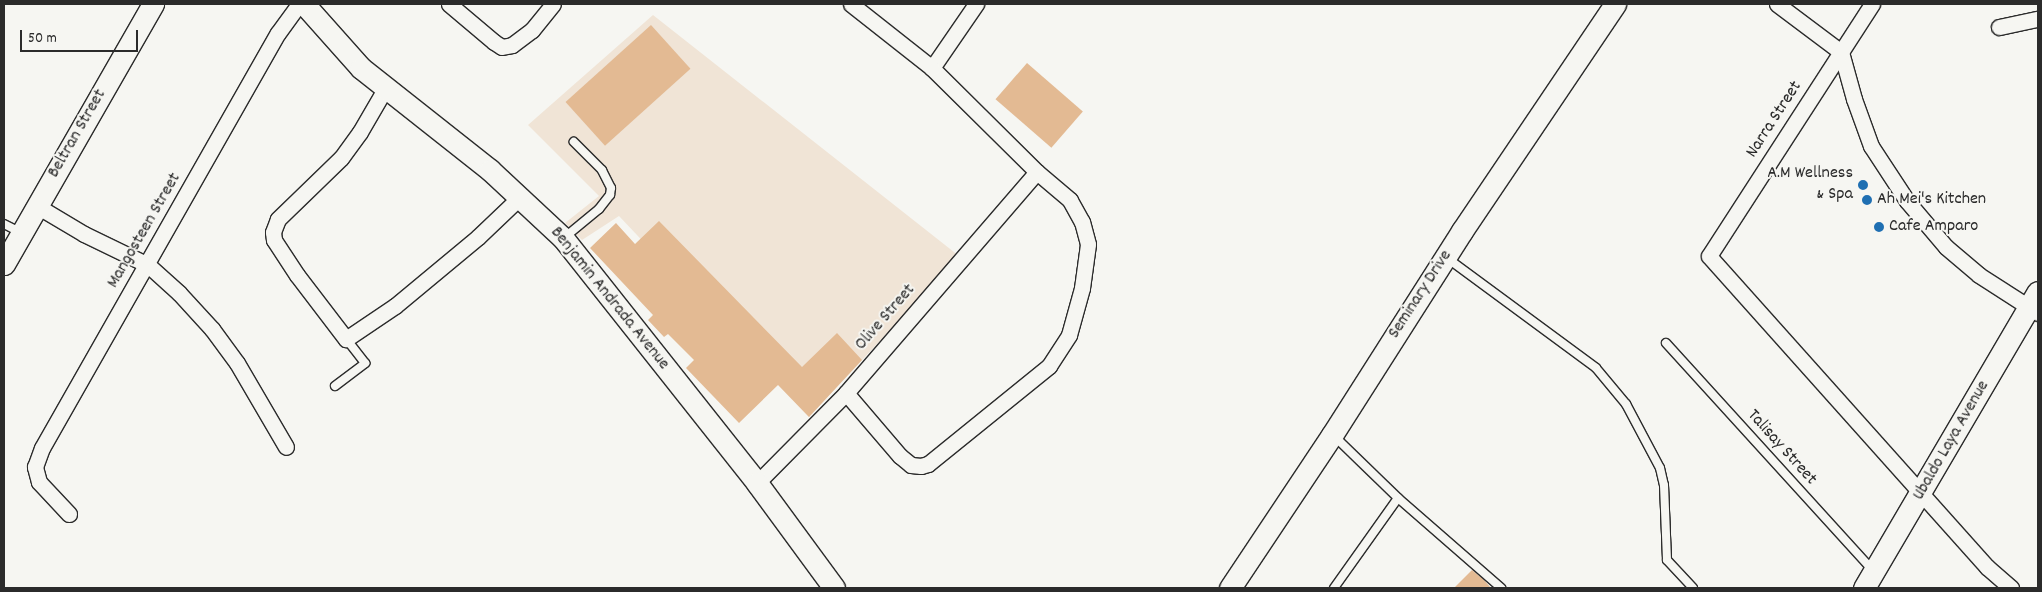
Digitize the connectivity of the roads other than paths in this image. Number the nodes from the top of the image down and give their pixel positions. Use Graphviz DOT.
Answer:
graph roads {
  1 [pos="153,4"];
  2 [pos="299,4"];
  3 [pos="304,4"];
  4 [pos="449,4"];
  5 [pos="554,4"];
  6 [pos="851,4"];
  7 [pos="976,4"];
  8 [pos="1615,4"];
  9 [pos="1777,4"];
  10 [pos="1872,4"];
  11 [pos="2038,19"];
  12 [pos="1999,27"];
  13 [pos="1841,52"];
  14 [pos="932,68"];
  15 [pos="385,89"];
  16 [pos="574,142"];
  17 [pos="1037,172"];
  18 [pos="520,197"];
  19 [pos="37,206"];
  20 [pos="13,228"];
  21 [pos="564,238"];
  22 [pos="1446,257"];
  23 [pos="4,264"];
  24 [pos="148,265"];
  25 [pos="2035,305"];
  26 [pos="346,338"];
  27 [pos="1666,343"];
  28 [pos="336,386"];
  29 [pos="846,393"];
  30 [pos="1332,435"];
  31 [pos="286,447"];
  32 [pos="757,483"];
  33 [pos="1922,494"];
  34 [pos="1398,498"];
  35 [pos="69,514"];
  36 [pos="1869,580"];
  37 [pos="834,588"];
  38 [pos="1230,588"];
  39 [pos="1334,588"];
  40 [pos="1501,588"];
  41 [pos="1693,588"];
  42 [pos="2011,588"];
  1 -- 19 [label="street, Beltran Street"];
  2 -- 24 [label="street, Mangosteen Street"];
  3 -- 15 [label="street, Benjamin Andrada Avenue"];
  4 -- 5 [label="street"];
  6 -- 14 [label="street"];
  7 -- 14 [label="street"];
  8 -- 22 [label="street, Seminary Drive"];
  9 -- 13 [label="street"];
  10 -- 13 [label="street, Narra Street"];
  11 -- 12 [label="street"];
  13 -- 25 [label="street"];
  13 -- 33 [label="street, Narra Street"];
  14 -- 17 [label="street"];
  15 -- 18 [label="street, Benjamin Andrada Avenue"];
  15 -- 26 [label="street"];
  16 -- 21 [label="lane"];
  17 -- 29 [label="street, Olive Street"];
  17 -- 29 [label="street"];
  18 -- 21 [label="street, Benjamin Andrada Avenue"];
  18 -- 26 [label="street"];
  19 -- 20 [label="street, Beltran Street"];
  19 -- 24 [label="street"];
  20 -- 23 [label="street, Beltran Street"];
  21 -- 32 [label="street, Benjamin Andrada Avenue"];
  22 -- 30 [label="street, Seminary Drive"];
  22 -- 41 [label="lane"];
  24 -- 31 [label="street"];
  24 -- 35 [label="street, Mangosteen Street"];
  25 -- 33 [label="street, Ubaldo Laya Avenue"];
  26 -- 28 [label="lane"];
  27 -- 36 [label="lane, Talisay Street"];
  29 -- 32 [label="street, Olive Street"];
  30 -- 34 [label="lane"];
  30 -- 38 [label="street, Seminary Drive"];
  32 -- 37 [label="street, Benjamin Andrada Avenue"];
  33 -- 36 [label="street, Ubaldo Laya Avenue"];
  33 -- 42 [label="street"];
  34 -- 39 [label="lane"];
  34 -- 40 [label="lane"];
}
